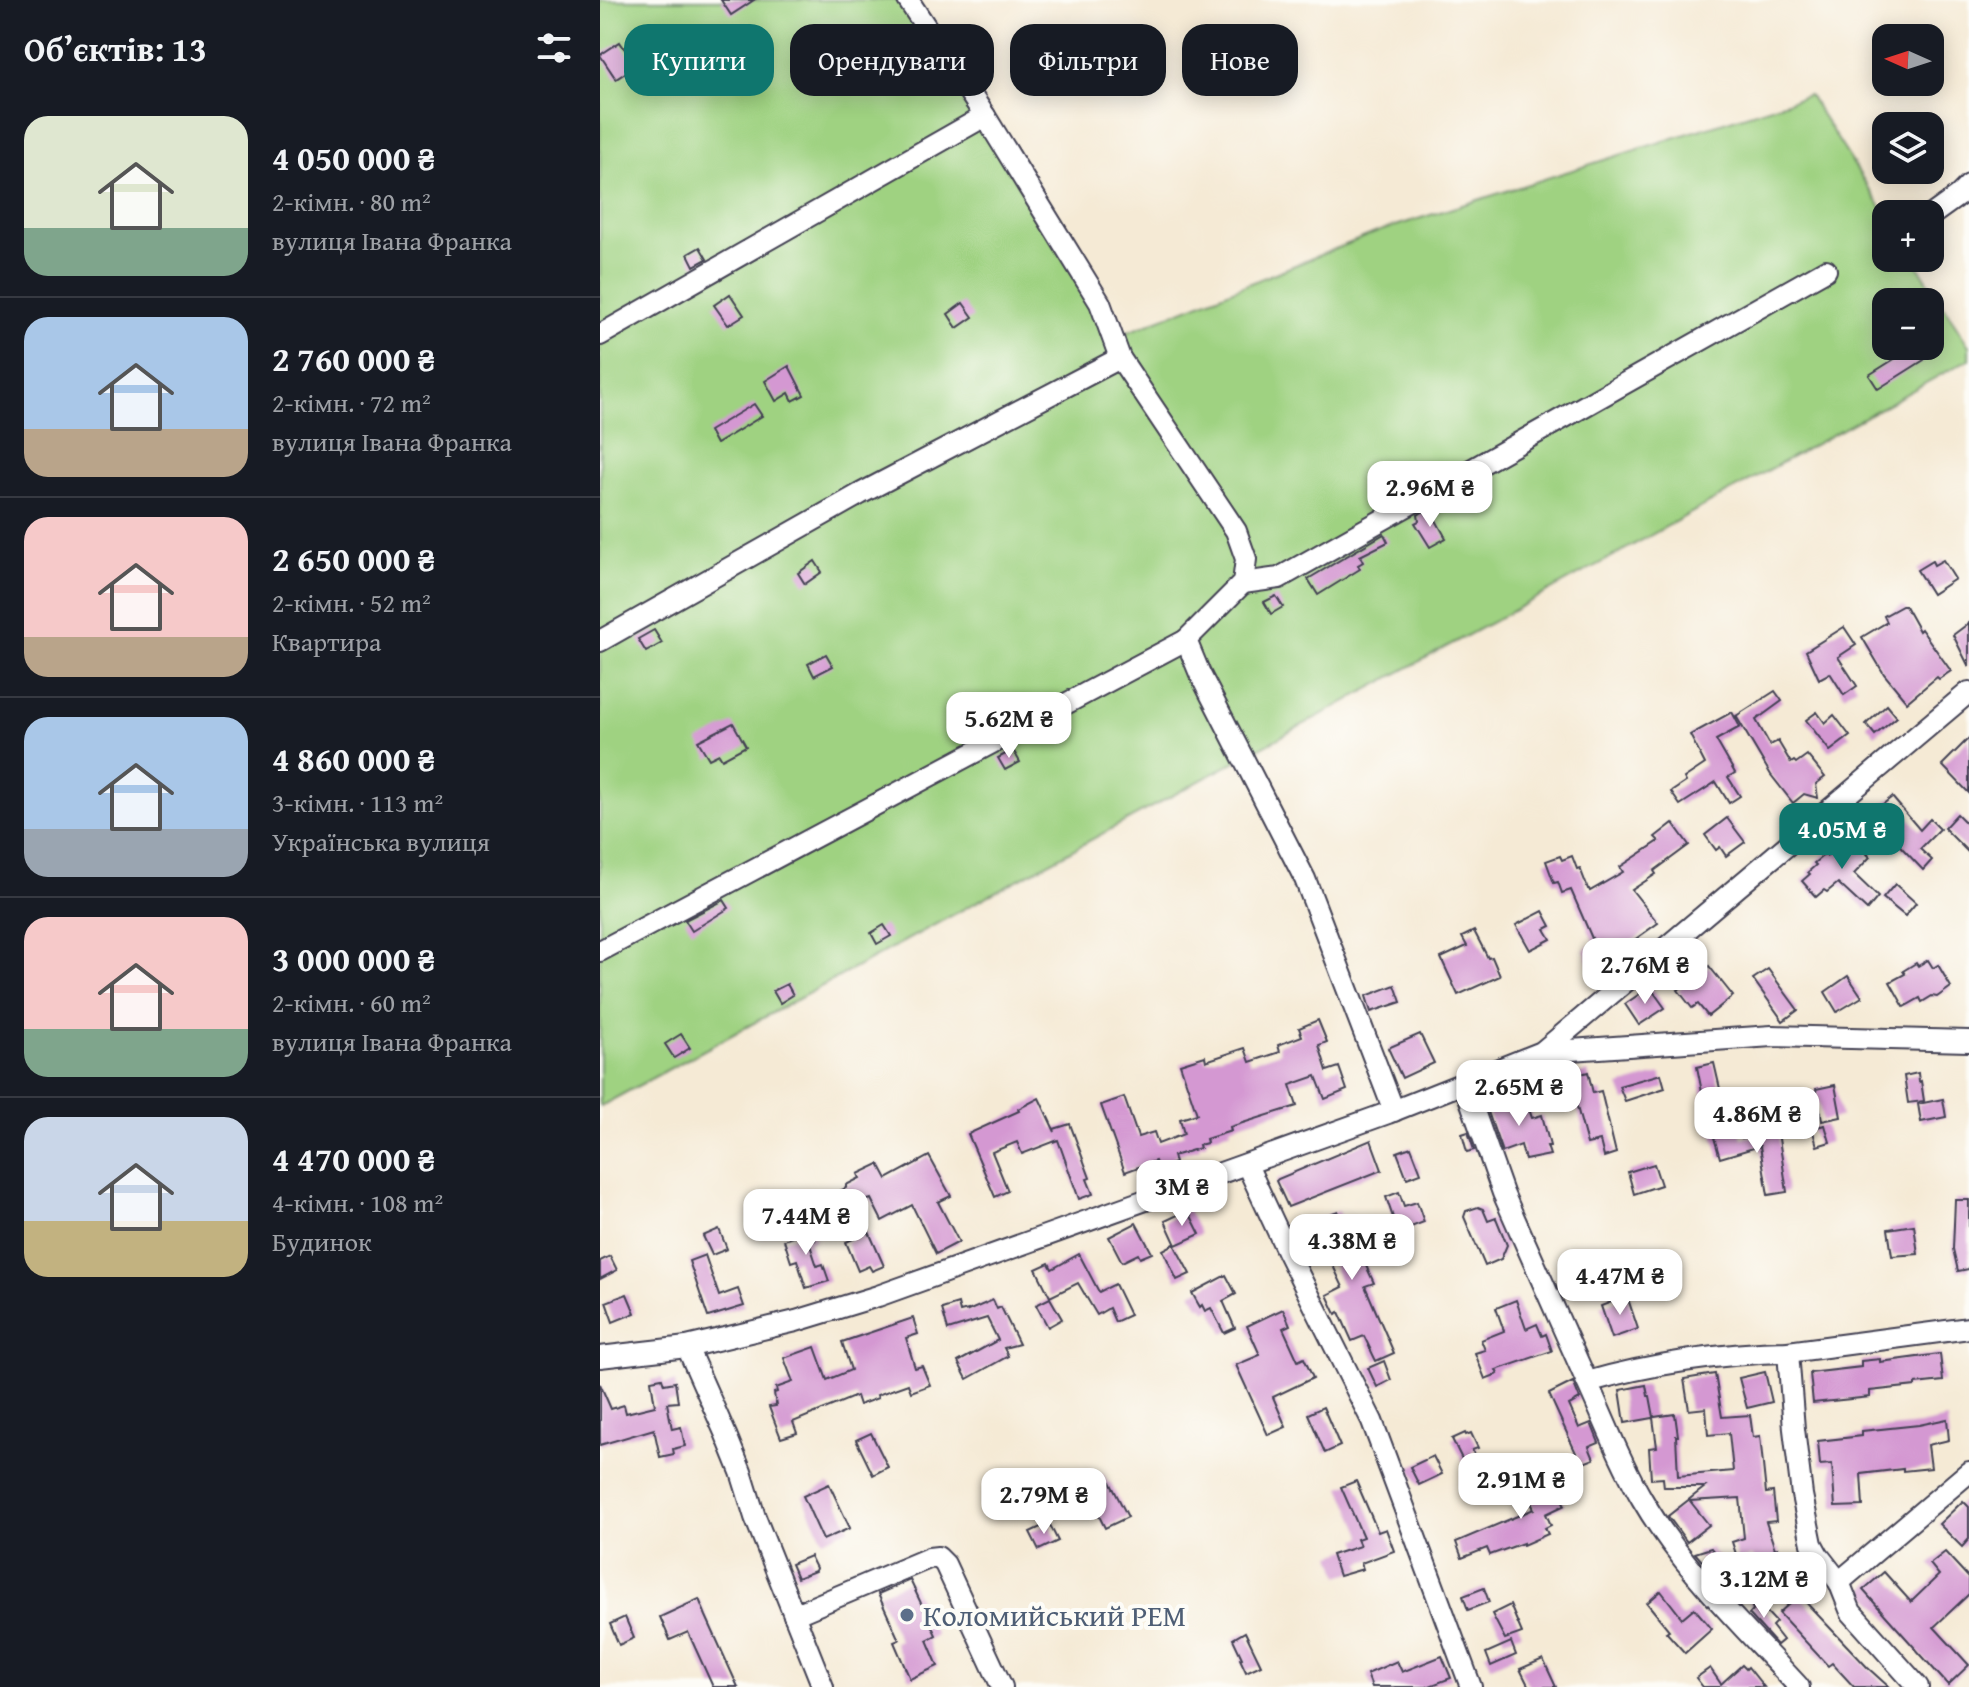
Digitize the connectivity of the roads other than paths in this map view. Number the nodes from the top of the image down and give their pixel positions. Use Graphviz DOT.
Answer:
graph roads {
  1 [pos="908,0"];
  2 [pos="985,116"];
  3 [pos="1969,185"];
  4 [pos="1944,206"];
  5 [pos="1826,270"];
  6 [pos="600,335"];
  7 [pos="1120,358"];
  8 [pos="1243,583"];
  9 [pos="1186,640"];
  10 [pos="600,641"];
  11 [pos="1969,692"];
  12 [pos="600,951"];
  13 [pos="1969,1041"];
  14 [pos="1542,1052"];
  15 [pos="1464,1083"];
  16 [pos="1394,1111"];
  17 [pos="1247,1165"];
  18 [pos="1969,1328"];
  19 [pos="687,1347"];
  20 [pos="1788,1352"];
  21 [pos="600,1357"];
  22 [pos="1587,1382"];
  23 [pos="1968,1475"];
  24 [pos="1839,1582"];
  25 [pos="794,1615"];
  26 [pos="823,1687"];
  27 [pos="1002,1687"];
  28 [pos="1471,1687"];
  29 [pos="1799,1687"];
  30 [pos="1918,1687"];
  1 -- 2 [label="street"];
  2 -- 6 [label="street"];
  2 -- 7 [label="street"];
  3 -- 4 [label="street"];
  5 -- 8 [label="street"];
  7 -- 8 [label="street"];
  7 -- 10 [label="street"];
  8 -- 9 [label="street"];
  9 -- 12 [label="street"];
  9 -- 16 [label="street"];
  11 -- 14 [label="street"];
  13 -- 14 [label="street"];
  14 -- 15 [label="street"];
  15 -- 16 [label="street"];
  15 -- 22 [label="street"];
  16 -- 17 [label="street"];
  17 -- 19 [label="street"];
  17 -- 28 [label="street"];
  18 -- 20 [label="street"];
  19 -- 21 [label="street"];
  19 -- 25 [label="street"];
  20 -- 22 [label="street"];
  20 -- 24 [label="street"];
  22 -- 29 [label="street"];
  23 -- 24 [label="street"];
  24 -- 30 [label="street"];
  25 -- 26 [label="street"];
  25 -- 27 [label="street"];
}
